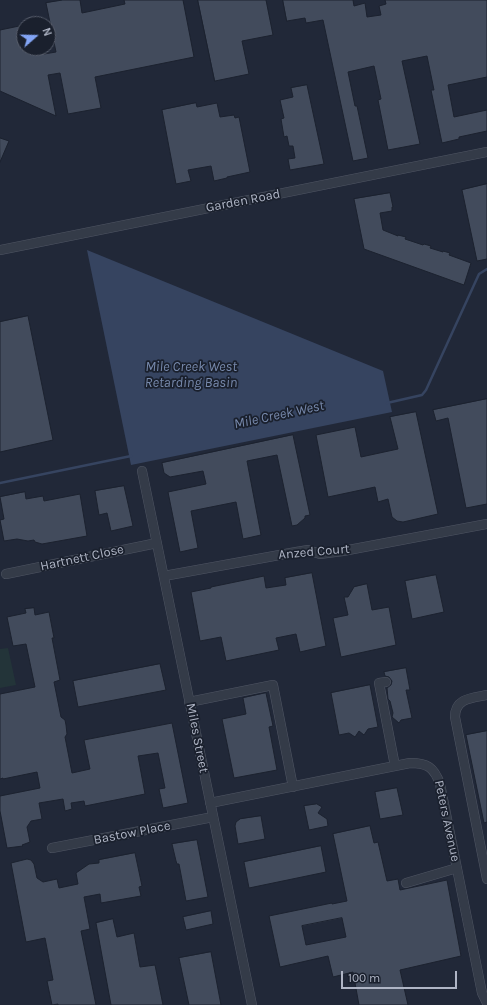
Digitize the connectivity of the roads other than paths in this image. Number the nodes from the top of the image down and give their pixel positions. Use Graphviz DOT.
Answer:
graph roads {
  1 [pos="487,152"];
  2 [pos="0,250"];
  3 [pos="142,471"];
  4 [pos="487,524"];
  5 [pos="157,543"];
  6 [pos="6,574"];
  7 [pos="164,576"];
  8 [pos="386,682"];
  9 [pos="487,695"];
  10 [pos="189,702"];
  11 [pos="395,766"];
  12 [pos="294,787"];
  13 [pos="210,803"];
  14 [pos="213,817"];
  15 [pos="52,848"];
  16 [pos="457,868"];
  17 [pos="487,879"];
  18 [pos="406,883"];
  19 [pos="487,1003"];
  20 [pos="252,1005"];
  1 -- 2 [label="street, Garden Road"];
  3 -- 5 [label="street, Miles Street"];
  4 -- 7 [label="street, Anzed Court"];
  5 -- 6 [label="street, Hartnett Close"];
  5 -- 7 [label="street, Miles Street"];
  7 -- 10 [label="street, Miles Street"];
  8 -- 11 [label="street"];
  9 -- 17 [label="street"];
  10 -- 12 [label="street"];
  10 -- 13 [label="street, Miles Street"];
  11 -- 12 [label="street, Peters Avenue"];
  11 -- 16 [label="street, Peters Avenue"];
  12 -- 13 [label="street, Peters Avenue"];
  13 -- 14 [label="street, Miles Street"];
  14 -- 15 [label="street, Bastow Place"];
  14 -- 20 [label="street, Miles Street"];
  16 -- 18 [label="street"];
  16 -- 19 [label="street, Peters Avenue"];
}
